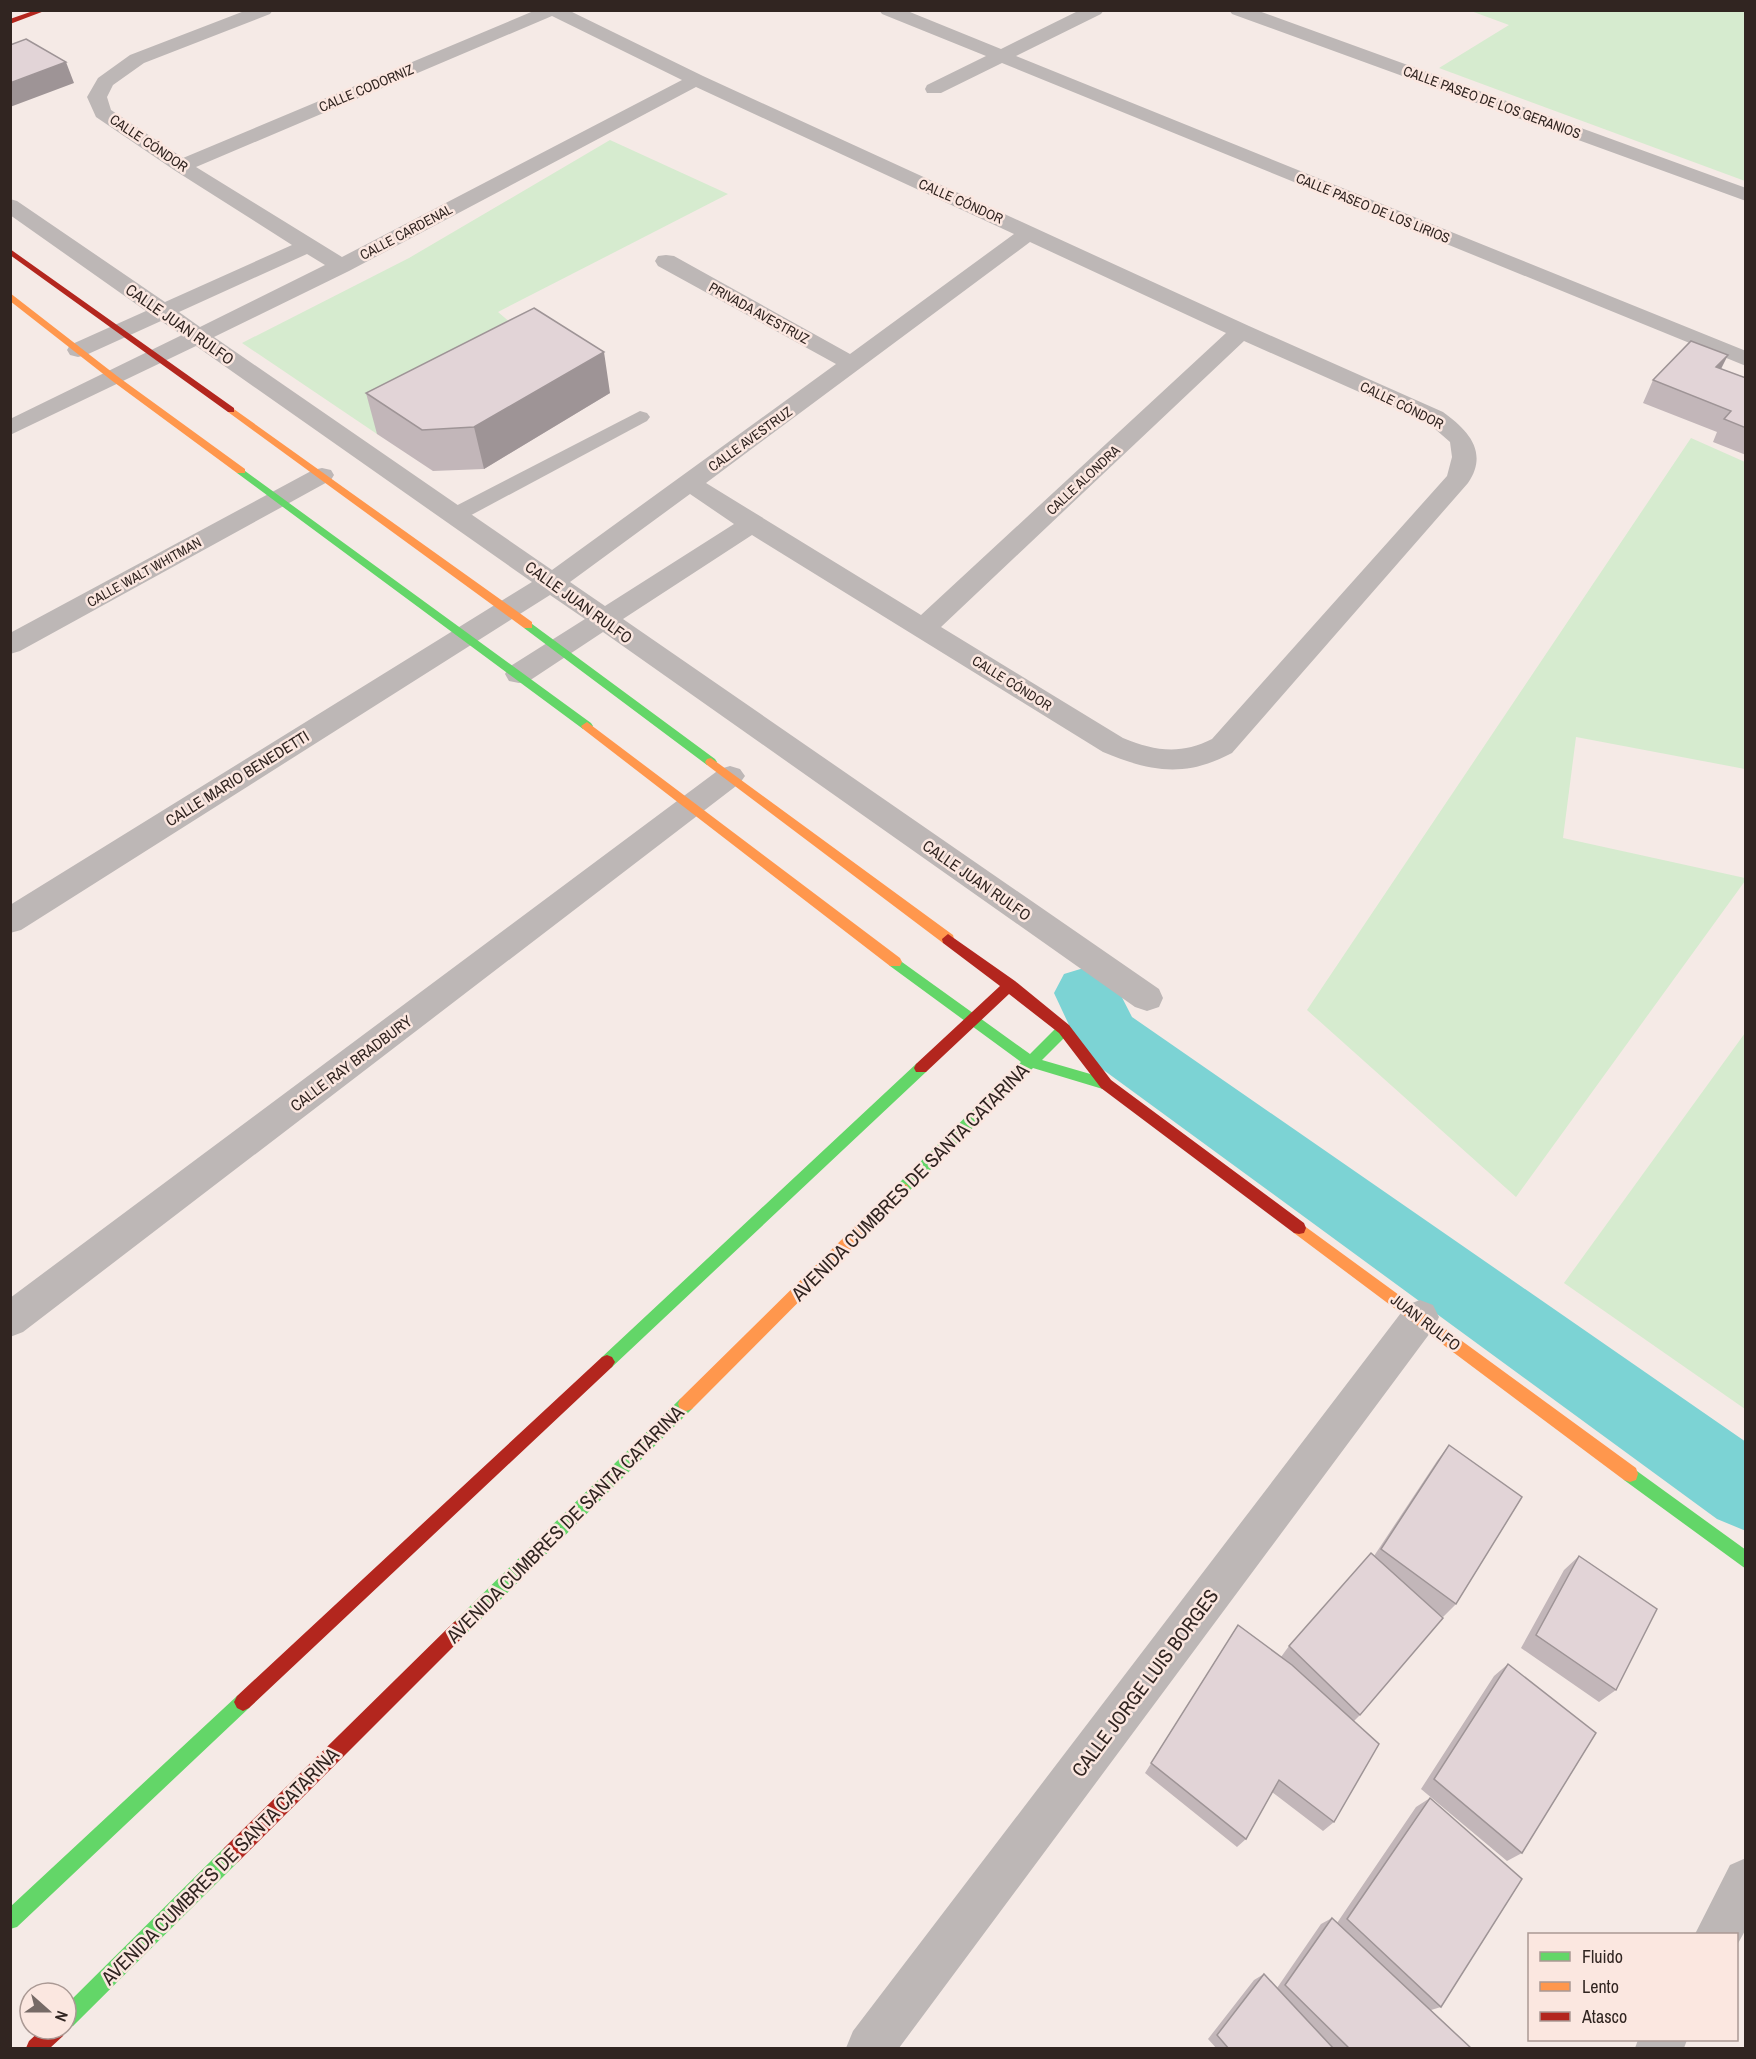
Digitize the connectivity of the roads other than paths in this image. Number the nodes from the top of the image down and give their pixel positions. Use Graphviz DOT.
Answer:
graph roads {
  1 [pos="44,10"];
  2 [pos="264,10"];
  3 [pos="552,10"];
  4 [pos="888,10"];
  5 [pos="1095,10"];
  6 [pos="1238,10"];
  7 [pos="10,22"];
  8 [pos="1000,58"];
  9 [pos="696,80"];
  10 [pos="934,89"];
  11 [pos="181,165"];
  12 [pos="1746,195"];
  13 [pos="10,206"];
  14 [pos="1030,232"];
  15 [pos="307,246"];
  16 [pos="12,254"];
  17 [pos="666,261"];
  18 [pos="341,266"];
  19 [pos="10,296"];
  20 [pos="162,312"];
  21 [pos="121,330"];
  22 [pos="1241,331"];
  23 [pos="199,337"];
  24 [pos="78,350"];
  25 [pos="159,356"];
  26 [pos="1746,359"];
  27 [pos="852,364"];
  28 [pos="114,378"];
  29 [pos="640,417"];
  30 [pos="10,428"];
  31 [pos="322,475"];
  32 [pos="690,483"];
  33 [pos="277,499"];
  34 [pos="455,515"];
  35 [pos="752,524"];
  36 [pos="552,582"];
  37 [pos="507,609"];
  38 [pos="603,620"];
  39 [pos="924,628"];
  40 [pos="464,636"];
  41 [pos="10,645"];
  42 [pos="560,648"];
  43 [pos="519,674"];
  44 [pos="730,776"];
  45 [pos="691,805"];
  46 [pos="10,921"];
  47 [pos="1010,985"];
  48 [pos="1147,998"];
  49 [pos="971,1020"];
  50 [pos="1064,1029"];
  51 [pos="1031,1062"];
  52 [pos="1106,1084"];
  53 [pos="1420,1317"];
  54 [pos="10,1320"];
  55 [pos="1746,1561"];
  56 [pos="1746,1881"];
  57 [pos="10,1920"];
  58 [pos="1719,1933"];
  59 [pos="78,2007"];
  60 [pos="870,2049"];
  1 -- 7 [label="street"];
  2 -- 11 [label="street, CALLE CÓNDOR"];
  3 -- 9 [label="street, CALLE CÓNDOR"];
  3 -- 11 [label="street, CALLE CODORNIZ"];
  4 -- 8 [label="street"];
  5 -- 8 [label="street"];
  6 -- 12 [label="street, CALLE PASEO DE LOS GERANIOS"];
  8 -- 10 [label="street"];
  8 -- 26 [label="street, CALLE PASEO DE LOS LIRIOS"];
  9 -- 14 [label="street, CALLE CÓNDOR"];
  9 -- 18 [label="street, CALLE CARDENAL"];
  11 -- 15 [label="street, CALLE CÓNDOR"];
  13 -- 20 [label="street, CALLE JUAN RULFO"];
  14 -- 22 [label="street, CALLE CÓNDOR"];
  14 -- 27 [label="street, CALLE AVESTRUZ"];
  15 -- 18 [label="street, CALLE CÓNDOR"];
  15 -- 20 [label="street"];
  16 -- 21 [label="street"];
  17 -- 27 [label="street, PRIVADA AVESTRUZ"];
  18 -- 23 [label="street, CALLE CARDENAL"];
  19 -- 24 [label="street"];
  20 -- 21 [label="street"];
  20 -- 23 [label="street, CALLE JUAN RULFO"];
  21 -- 24 [label="street"];
  21 -- 25 [label="street"];
  22 -- 39 [label="street, CALLE ALONDRA"];
  22 -- 39 [label="street, CALLE CÓNDOR"];
  23 -- 25 [label="street, CALLE CARDENAL"];
  23 -- 34 [label="street, CALLE JUAN RULFO"];
  24 -- 28 [label="street"];
  25 -- 28 [label="street, CALLE CARDENAL"];
  25 -- 31 [label="street"];
  27 -- 32 [label="street, CALLE AVESTRUZ"];
  28 -- 30 [label="street, CALLE CARDENAL"];
  28 -- 33 [label="street"];
  29 -- 34 [label="lane"];
  31 -- 33 [label="street, CALLE WALT WHITMAN"];
  31 -- 37 [label="street"];
  32 -- 35 [label="street, CALLE CÓNDOR"];
  32 -- 36 [label="street, CALLE AVESTRUZ"];
  33 -- 40 [label="street"];
  33 -- 41 [label="street, CALLE WALT WHITMAN"];
  34 -- 36 [label="street, CALLE JUAN RULFO"];
  35 -- 38 [label="street"];
  35 -- 39 [label="street, CALLE CÓNDOR"];
  36 -- 37 [label="street, CALLE AVESTRUZ"];
  36 -- 38 [label="street, CALLE JUAN RULFO"];
  37 -- 40 [label="street, CALLE AVESTRUZ"];
  37 -- 42 [label="street"];
  38 -- 42 [label="street"];
  38 -- 48 [label="street, CALLE JUAN RULFO"];
  40 -- 43 [label="street"];
  40 -- 46 [label="street, CALLE MARIO BENEDETTI"];
  42 -- 43 [label="street"];
  42 -- 44 [label="street"];
  43 -- 45 [label="street"];
  44 -- 45 [label="street, CALLE RAY BRADBURY"];
  44 -- 47 [label="street"];
  45 -- 49 [label="street"];
  45 -- 54 [label="street, CALLE RAY BRADBURY"];
  47 -- 49 [label="street"];
  47 -- 50 [label="street"];
  49 -- 51 [label="street"];
  49 -- 57 [label="street"];
  50 -- 51 [label="street, AVENIDA CUMBRES DE SANTA CATARINA"];
  50 -- 52 [label="street, JUAN RULFO"];
  51 -- 52 [label="street, JUAN RULFO"];
  51 -- 59 [label="street, AVENIDA CUMBRES DE SANTA CATARINA"];
  52 -- 53 [label="street, JUAN RULFO"];
  53 -- 55 [label="street, JUAN RULFO"];
  53 -- 60 [label="street, CALLE JORGE LUIS BORGES"];
  56 -- 58 [label="street"];
}
